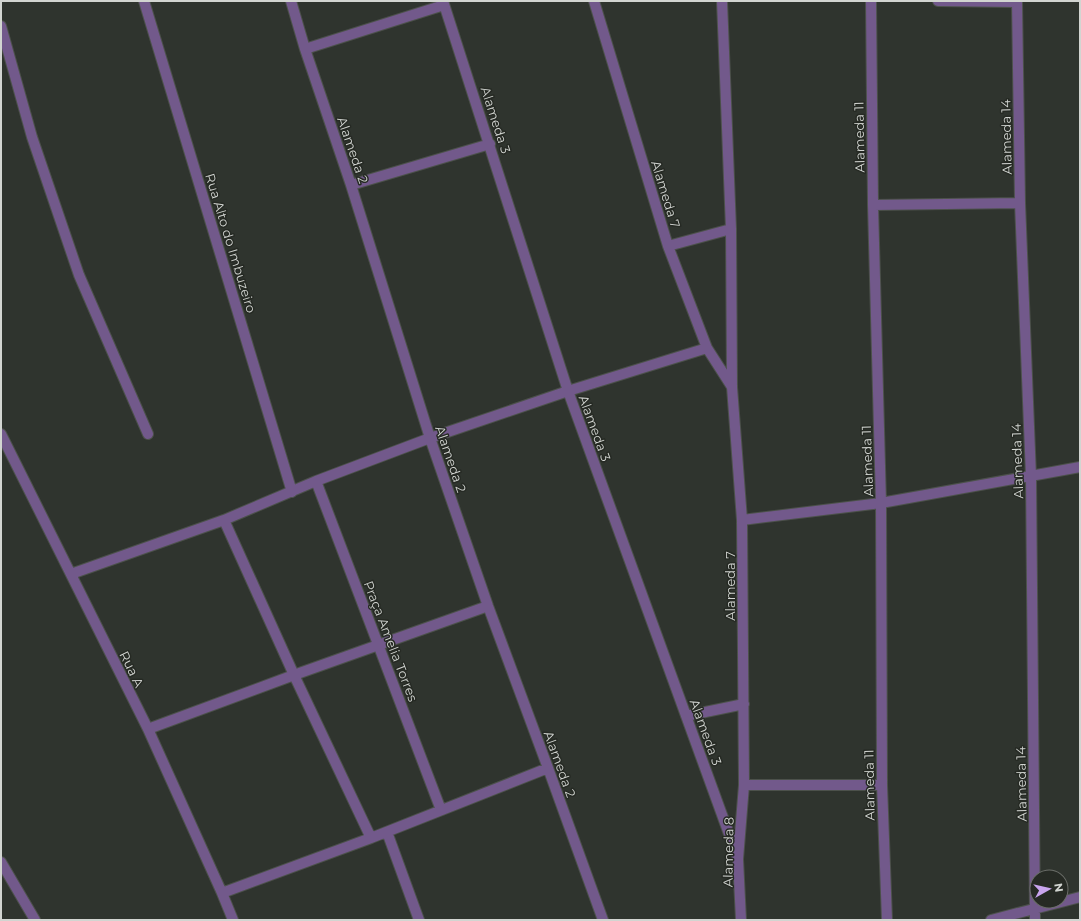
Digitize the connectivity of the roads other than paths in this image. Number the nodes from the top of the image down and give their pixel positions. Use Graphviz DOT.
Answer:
graph roads {
  1 [pos="144,1"];
  2 [pos="291,1"];
  3 [pos="594,1"];
  4 [pos="722,1"];
  5 [pos="871,1"];
  6 [pos="938,1"];
  7 [pos="1017,2"];
  8 [pos="444,3"];
  9 [pos="1,26"];
  10 [pos="305,49"];
  11 [pos="490,144"];
  12 [pos="351,185"];
  13 [pos="1020,203"];
  14 [pos="873,205"];
  15 [pos="731,229"];
  16 [pos="668,246"];
  17 [pos="707,348"];
  18 [pos="732,388"];
  19 [pos="568,391"];
  20 [pos="1,434"];
  21 [pos="148,434"];
  22 [pos="430,438"];
  23 [pos="1080,467"];
  24 [pos="1031,476"];
  25 [pos="316,482"];
  26 [pos="292,492"];
  27 [pos="881,503"];
  28 [pos="224,520"];
  29 [pos="742,520"];
  30 [pos="71,574"];
  31 [pos="488,606"];
  32 [pos="379,646"];
  33 [pos="294,675"];
  34 [pos="744,704"];
  35 [pos="686,716"];
  36 [pos="148,730"];
  37 [pos="548,768"];
  38 [pos="744,785"];
  39 [pos="882,785"];
  40 [pos="441,810"];
  41 [pos="387,832"];
  42 [pos="371,838"];
  43 [pos="738,859"];
  44 [pos="1,862"];
  45 [pos="1035,869"];
  46 [pos="222,893"];
  47 [pos="1080,897"];
  48 [pos="1069,900"];
  49 [pos="1035,909"];
  50 [pos="35,920"];
  51 [pos="233,920"];
  52 [pos="419,920"];
  53 [pos="602,920"];
  54 [pos="741,920"];
  55 [pos="887,920"];
  56 [pos="991,920"];
  57 [pos="1035,920"];
  1 -- 26 [label="street, Rua Alto do Imbuzeiro"];
  2 -- 10 [label="street, Alameda 2"];
  3 -- 16 [label="street, Alameda 7"];
  4 -- 15 [label="street, Alameda 7"];
  5 -- 14 [label="street, Alameda 11"];
  6 -- 7 [label="street"];
  7 -- 13 [label="street, Alameda 14"];
  8 -- 10 [label="street"];
  8 -- 11 [label="street, Alameda 3"];
  9 -- 21 [label="street"];
  10 -- 12 [label="street, Alameda 2"];
  11 -- 12 [label="street"];
  11 -- 19 [label="street, Alameda 3"];
  12 -- 22 [label="street, Alameda 2"];
  13 -- 14 [label="street"];
  13 -- 24 [label="street, Alameda 14"];
  14 -- 27 [label="street, Alameda 11"];
  15 -- 16 [label="street"];
  15 -- 18 [label="street, Alameda 7"];
  16 -- 17 [label="street, Alameda 7"];
  17 -- 18 [label="street, Alameda 7"];
  17 -- 19 [label="street"];
  18 -- 29 [label="street, Alameda 7"];
  19 -- 22 [label="street"];
  19 -- 35 [label="street, Alameda 3"];
  20 -- 30 [label="street, Rua A"];
  22 -- 25 [label="street"];
  22 -- 31 [label="street, Alameda 2"];
  23 -- 24 [label="street"];
  24 -- 27 [label="street"];
  24 -- 45 [label="street, Alameda 14"];
  25 -- 26 [label="street"];
  25 -- 32 [label="street, Praça Amelia Torres"];
  26 -- 28 [label="street"];
  27 -- 29 [label="street"];
  27 -- 39 [label="street, Alameda 11"];
  28 -- 30 [label="street"];
  28 -- 33 [label="street"];
  29 -- 34 [label="street, Alameda 7"];
  30 -- 36 [label="street, Rua A"];
  31 -- 32 [label="street"];
  31 -- 37 [label="street, Alameda 2"];
  32 -- 33 [label="street"];
  32 -- 40 [label="street, Praça Amelia Torres"];
  33 -- 36 [label="street"];
  33 -- 42 [label="street"];
  34 -- 35 [label="street"];
  34 -- 38 [label="street, Alameda 7"];
  35 -- 43 [label="street, Alameda 3"];
  36 -- 46 [label="street, Rua A"];
  37 -- 40 [label="street"];
  37 -- 53 [label="street, Alameda 2"];
  38 -- 39 [label="street"];
  38 -- 43 [label="street, Alameda 8"];
  39 -- 55 [label="street, Alameda 11"];
  40 -- 41 [label="street"];
  41 -- 42 [label="street"];
  41 -- 52 [label="street"];
  42 -- 46 [label="street"];
  43 -- 54 [label="street, Alameda 8"];
  44 -- 50 [label="street"];
  46 -- 51 [label="street, Rua A"];
  47 -- 48 [label="street"];
  49 -- 56 [label="street"];
  49 -- 57 [label="street, Alameda 14"];
}
